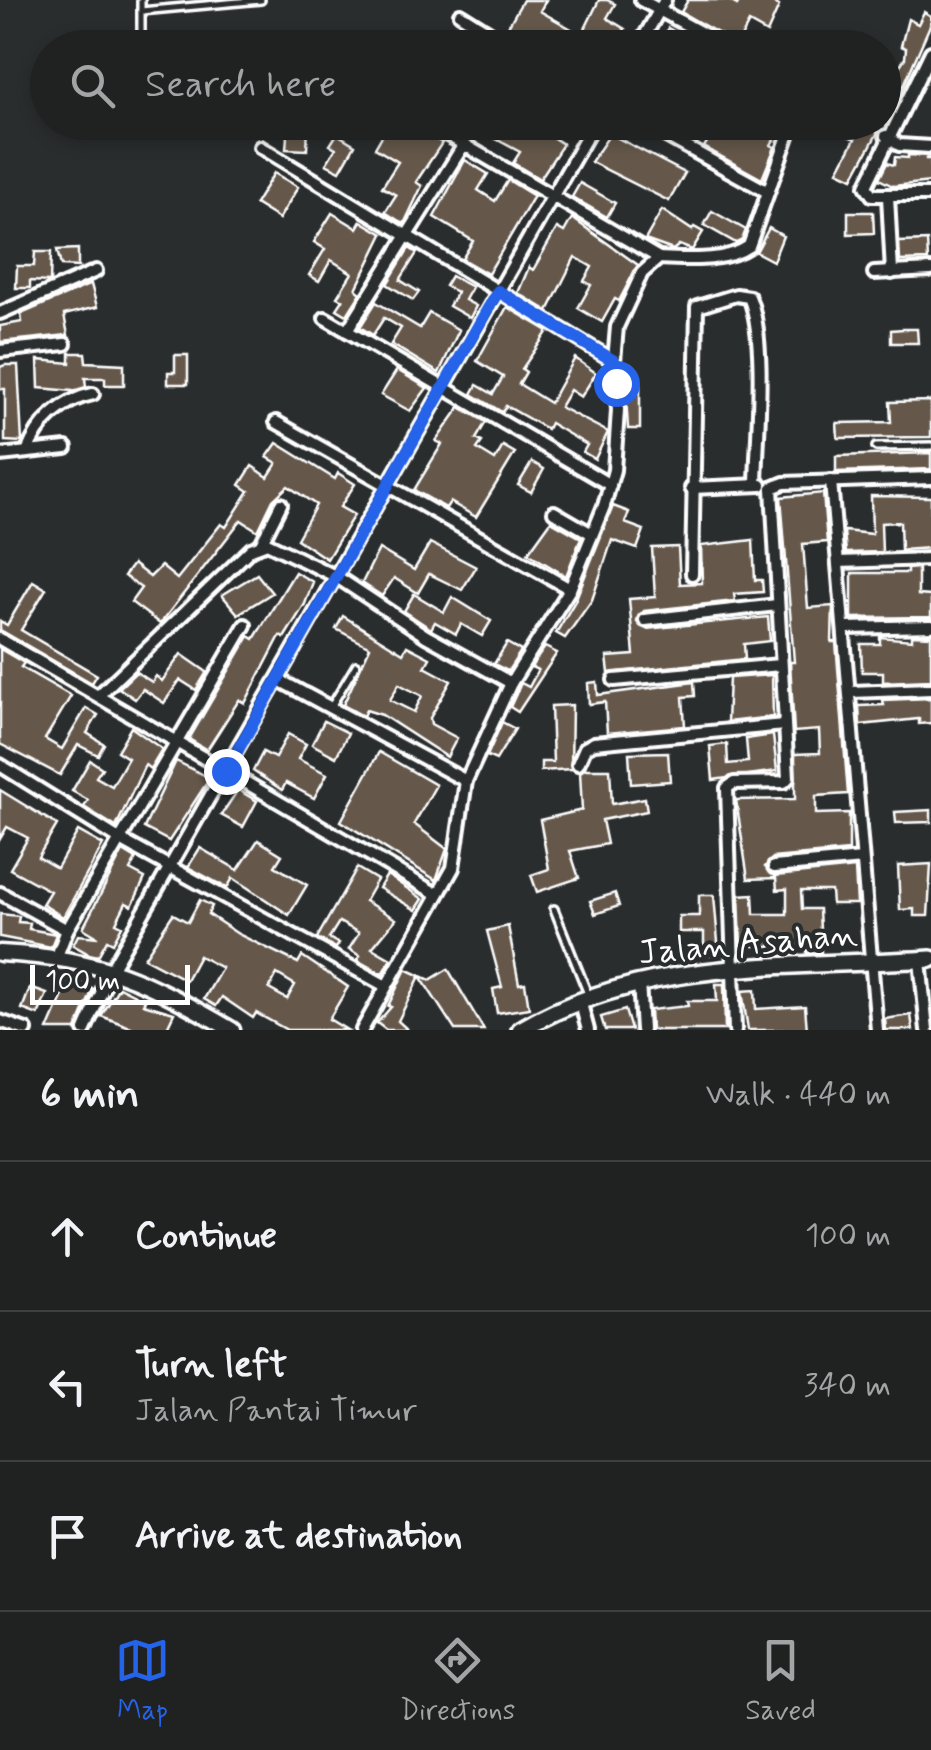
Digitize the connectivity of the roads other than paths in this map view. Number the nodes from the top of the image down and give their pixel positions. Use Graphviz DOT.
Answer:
graph roads {
  1 [pos="141,0"];
  2 [pos="261,0"];
  3 [pos="641,0"];
  4 [pos="662,5"];
  5 [pos="141,11"];
  6 [pos="460,14"];
  7 [pos="141,30"];
  8 [pos="485,30"];
  9 [pos="648,30"];
  10 [pos="701,30"];
  11 [pos="931,52"];
  12 [pos="901,108"];
  13 [pos="453,140"];
  14 [pos="584,140"];
  15 [pos="674,140"];
  16 [pos="786,140"];
  17 [pos="884,140"];
  18 [pos="892,140"];
  19 [pos="462,146"];
  20 [pos="931,147"];
  21 [pos="260,148"];
  22 [pos="766,191"];
  23 [pos="931,195"];
  24 [pos="888,196"];
  25 [pos="550,198"];
  26 [pos="405,238"];
  27 [pos="658,258"];
  28 [pos="931,270"];
  29 [pos="96,271"];
  30 [pos="892,273"];
  31 [pos="874,274"];
  32 [pos="498,291"];
  33 [pos="0,313"];
  34 [pos="324,318"];
  35 [pos="347,330"];
  36 [pos="65,344"];
  37 [pos="0,351"];
  38 [pos="614,361"];
  39 [pos="444,388"];
  40 [pos="93,394"];
  41 [pos="276,422"];
  42 [pos="931,446"];
  43 [pos="876,447"];
  44 [pos="66,448"];
  45 [pos="27,452"];
  46 [pos="0,455"];
  47 [pos="931,478"];
  48 [pos="831,481"];
  49 [pos="756,484"];
  50 [pos="610,485"];
  51 [pos="389,486"];
  52 [pos="691,488"];
  53 [pos="772,488"];
  54 [pos="281,504"];
  55 [pos="554,512"];
  56 [pos="592,534"];
  57 [pos="261,544"];
  58 [pos="931,559"];
  59 [pos="838,562"];
  60 [pos="692,574"];
  61 [pos="337,577"];
  62 [pos="570,589"];
  63 [pos="777,605"];
  64 [pos="646,620"];
  65 [pos="245,625"];
  66 [pos="931,626"];
  67 [pos="847,628"];
  68 [pos="0,639"];
  69 [pos="780,664"];
  70 [pos="356,665"];
  71 [pos="279,680"];
  72 [pos="614,680"];
  73 [pos="511,684"];
  74 [pos="931,689"];
  75 [pos="851,692"];
  76 [pos="99,695"];
  77 [pos="330,709"];
  78 [pos="784,725"];
  79 [pos="176,744"];
  80 [pos="578,764"];
  81 [pos="0,765"];
  82 [pos="226,771"];
  83 [pos="466,781"];
  84 [pos="120,839"];
  85 [pos="862,860"];
  86 [pos="170,865"];
  87 [pos="774,867"];
  88 [pos="0,892"];
  89 [pos="436,893"];
  90 [pos="554,909"];
  91 [pos="67,930"];
  92 [pos="0,954"];
  93 [pos="57,956"];
  94 [pos="926,960"];
  95 [pos="868,963"];
  96 [pos="112,968"];
  97 [pos="732,969"];
  98 [pos="639,981"];
  99 [pos="384,985"];
  100 [pos="584,997"];
  101 [pos="0,1020"];
  102 [pos="26,1030"];
  103 [pos="86,1030"];
  104 [pos="232,1030"];
  105 [pos="362,1030"];
  106 [pos="520,1030"];
  107 [pos="588,1030"];
  108 [pos="642,1030"];
  109 [pos="735,1030"];
  110 [pos="877,1030"];
  111 [pos="927,1030"];
  1 -- 5 [label="lane"];
  2 -- 5 [label="lane"];
  3 -- 4 [label="street"];
  4 -- 9 [label="street"];
  4 -- 10 [label="street"];
  5 -- 7 [label="lane"];
  6 -- 8 [label="street"];
  11 -- 12 [label="street"];
  13 -- 19 [label="street"];
  14 -- 25 [label="street"];
  15 -- 22 [label="street"];
  16 -- 22 [label="street"];
  17 -- 24 [label="street"];
  18 -- 20 [label="street"];
  19 -- 25 [label="street"];
  19 -- 26 [label="street"];
  21 -- 26 [label="street"];
  22 -- 27 [label="street"];
  23 -- 24 [label="street"];
  24 -- 30 [label="street"];
  25 -- 27 [label="street"];
  25 -- 32 [label="street"];
  26 -- 32 [label="street"];
  26 -- 35 [label="street"];
  27 -- 38 [label="street"];
  28 -- 30 [label="street"];
  29 -- 33 [label="street"];
  30 -- 31 [label="street"];
  32 -- 38 [label="street"];
  32 -- 39 [label="street"];
  34 -- 35 [label="street"];
  35 -- 39 [label="street"];
  36 -- 37 [label="street"];
  38 -- 50 [label="street"];
  39 -- 50 [label="street"];
  39 -- 51 [label="street"];
  40 -- 45 [label="street"];
  41 -- 51 [label="street"];
  42 -- 43 [label="lane"];
  44 -- 45 [label="street"];
  45 -- 46 [label="street"];
  47 -- 48 [label="street"];
  48 -- 53 [label="street"];
  48 -- 59 [label="street"];
  49 -- 52 [label="street"];
  49 -- 52 [label="street"];
  49 -- 53 [label="street"];
  50 -- 56 [label="street"];
  51 -- 61 [label="street"];
  51 -- 62 [label="street"];
  52 -- 60 [label="street"];
  53 -- 63 [label="street"];
  54 -- 57 [label="street"];
  55 -- 56 [label="street"];
  56 -- 62 [label="street"];
  57 -- 61 [label="street"];
  57 -- 76 [label="street"];
  58 -- 59 [label="street"];
  59 -- 67 [label="street"];
  61 -- 71 [label="street"];
  61 -- 73 [label="street"];
  62 -- 73 [label="street"];
  63 -- 64 [label="street"];
  63 -- 69 [label="street"];
  65 -- 79 [label="street"];
  66 -- 67 [label="street"];
  67 -- 75 [label="street"];
  68 -- 76 [label="street"];
  69 -- 72 [label="street"];
  69 -- 78 [label="street"];
  70 -- 77 [label="lane"];
  71 -- 77 [label="street"];
  71 -- 82 [label="street"];
  73 -- 83 [label="street"];
  74 -- 75 [label="street"];
  75 -- 85 [label="street"];
  76 -- 79 [label="street"];
  77 -- 83 [label="street"];
  78 -- 80 [label="street"];
  78 -- 97 [label="street"];
  79 -- 82 [label="street"];
  79 -- 84 [label="street"];
  81 -- 84 [label="street"];
  82 -- 86 [label="street"];
  82 -- 89 [label="street"];
  83 -- 89 [label="street"];
  84 -- 86 [label="street"];
  84 -- 91 [label="street"];
  85 -- 87 [label="street"];
  85 -- 95 [label="street"];
  86 -- 96 [label="street"];
  86 -- 99 [label="street"];
  88 -- 91 [label="street"];
  89 -- 99 [label="street"];
  90 -- 100 [label="lane"];
  91 -- 93 [label="street"];
  92 -- 93 [label="street"];
  93 -- 96 [label="street"];
  94 -- 95 [label="main road, Jalan Asahan"];
  94 -- 111 [label="street"];
  95 -- 97 [label="main road, Jalan Asahan"];
  95 -- 110 [label="street"];
  96 -- 103 [label="street"];
  96 -- 104 [label="street"];
  97 -- 98 [label="main road, Jalan Asahan"];
  97 -- 109 [label="street"];
  98 -- 100 [label="main road, Jalan Asahan"];
  98 -- 108 [label="street"];
  99 -- 105 [label="street"];
  100 -- 106 [label="main road, Jalan Asahan"];
  100 -- 107 [label="street"];
  101 -- 102 [label="street"];
}
